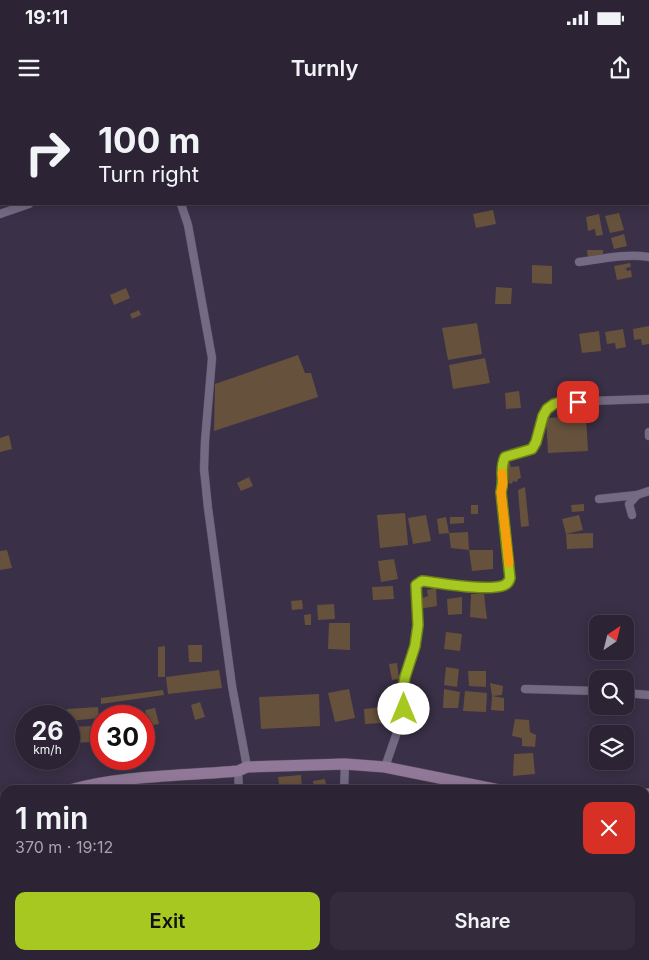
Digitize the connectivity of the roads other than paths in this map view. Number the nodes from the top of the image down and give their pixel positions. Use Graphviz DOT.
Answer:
graph roads {
  1 [pos="26,205"];
  2 [pos="180,205"];
  3 [pos="0,214"];
  4 [pos="649,257"];
  5 [pos="579,262"];
  6 [pos="649,398"];
  7 [pos="649,432"];
  8 [pos="649,436"];
  9 [pos="649,491"];
  10 [pos="637,495"];
  11 [pos="599,499"];
  12 [pos="632,515"];
  13 [pos="525,689"];
  14 [pos="589,691"];
  15 [pos="634,694"];
  16 [pos="649,695"];
  17 [pos="345,764"];
  18 [pos="385,768"];
  19 [pos="243,769"];
  20 [pos="91,785"];
  21 [pos="240,785"];
  22 [pos="344,785"];
  23 [pos="473,785"];
  1 -- 3 [label="street"];
  2 -- 19 [label="street"];
  4 -- 5 [label="street"];
  6 -- 18 [label="street"];
  7 -- 8 [label="street"];
  9 -- 10 [label="street"];
  10 -- 11 [label="street"];
  10 -- 12 [label="street"];
  13 -- 14 [label="street"];
  15 -- 16 [label="street"];
  17 -- 18 [label="street"];
  17 -- 19 [label="street"];
  17 -- 22 [label="street"];
  18 -- 23 [label="street"];
  19 -- 20 [label="street"];
  19 -- 21 [label="street"];
}
